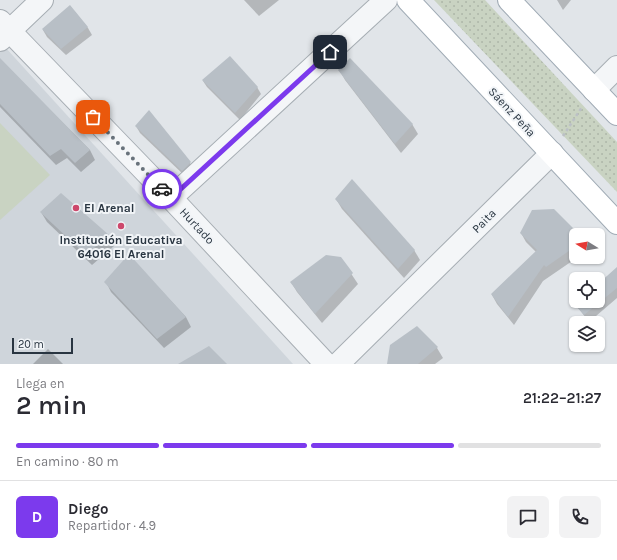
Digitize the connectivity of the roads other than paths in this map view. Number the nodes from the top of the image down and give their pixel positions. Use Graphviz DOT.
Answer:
graph roads {
  1 [pos="42,0"];
  2 [pos="386,0"];
  3 [pos="408,0"];
  4 [pos="509,0"];
  5 [pos="3,31"];
  6 [pos="617,67"];
  7 [pos="594,90"];
  8 [pos="617,114"];
  9 [pos="552,154"];
  10 [pos="171,198"];
  11 [pos="617,223"];
  12 [pos="347,361"];
  13 [pos="326,364"];
  1 -- 5 [label="street"];
  2 -- 10 [label="street"];
  3 -- 9 [label="main road, Sáenz Peña"];
  4 -- 7 [label="main road"];
  5 -- 10 [label="street, Hurtado"];
  6 -- 7 [label="street"];
  7 -- 8 [label="main road"];
  9 -- 11 [label="main road, Sáenz Peña"];
  9 -- 12 [label="street, Paita"];
  10 -- 13 [label="street, Hurtado"];
}
